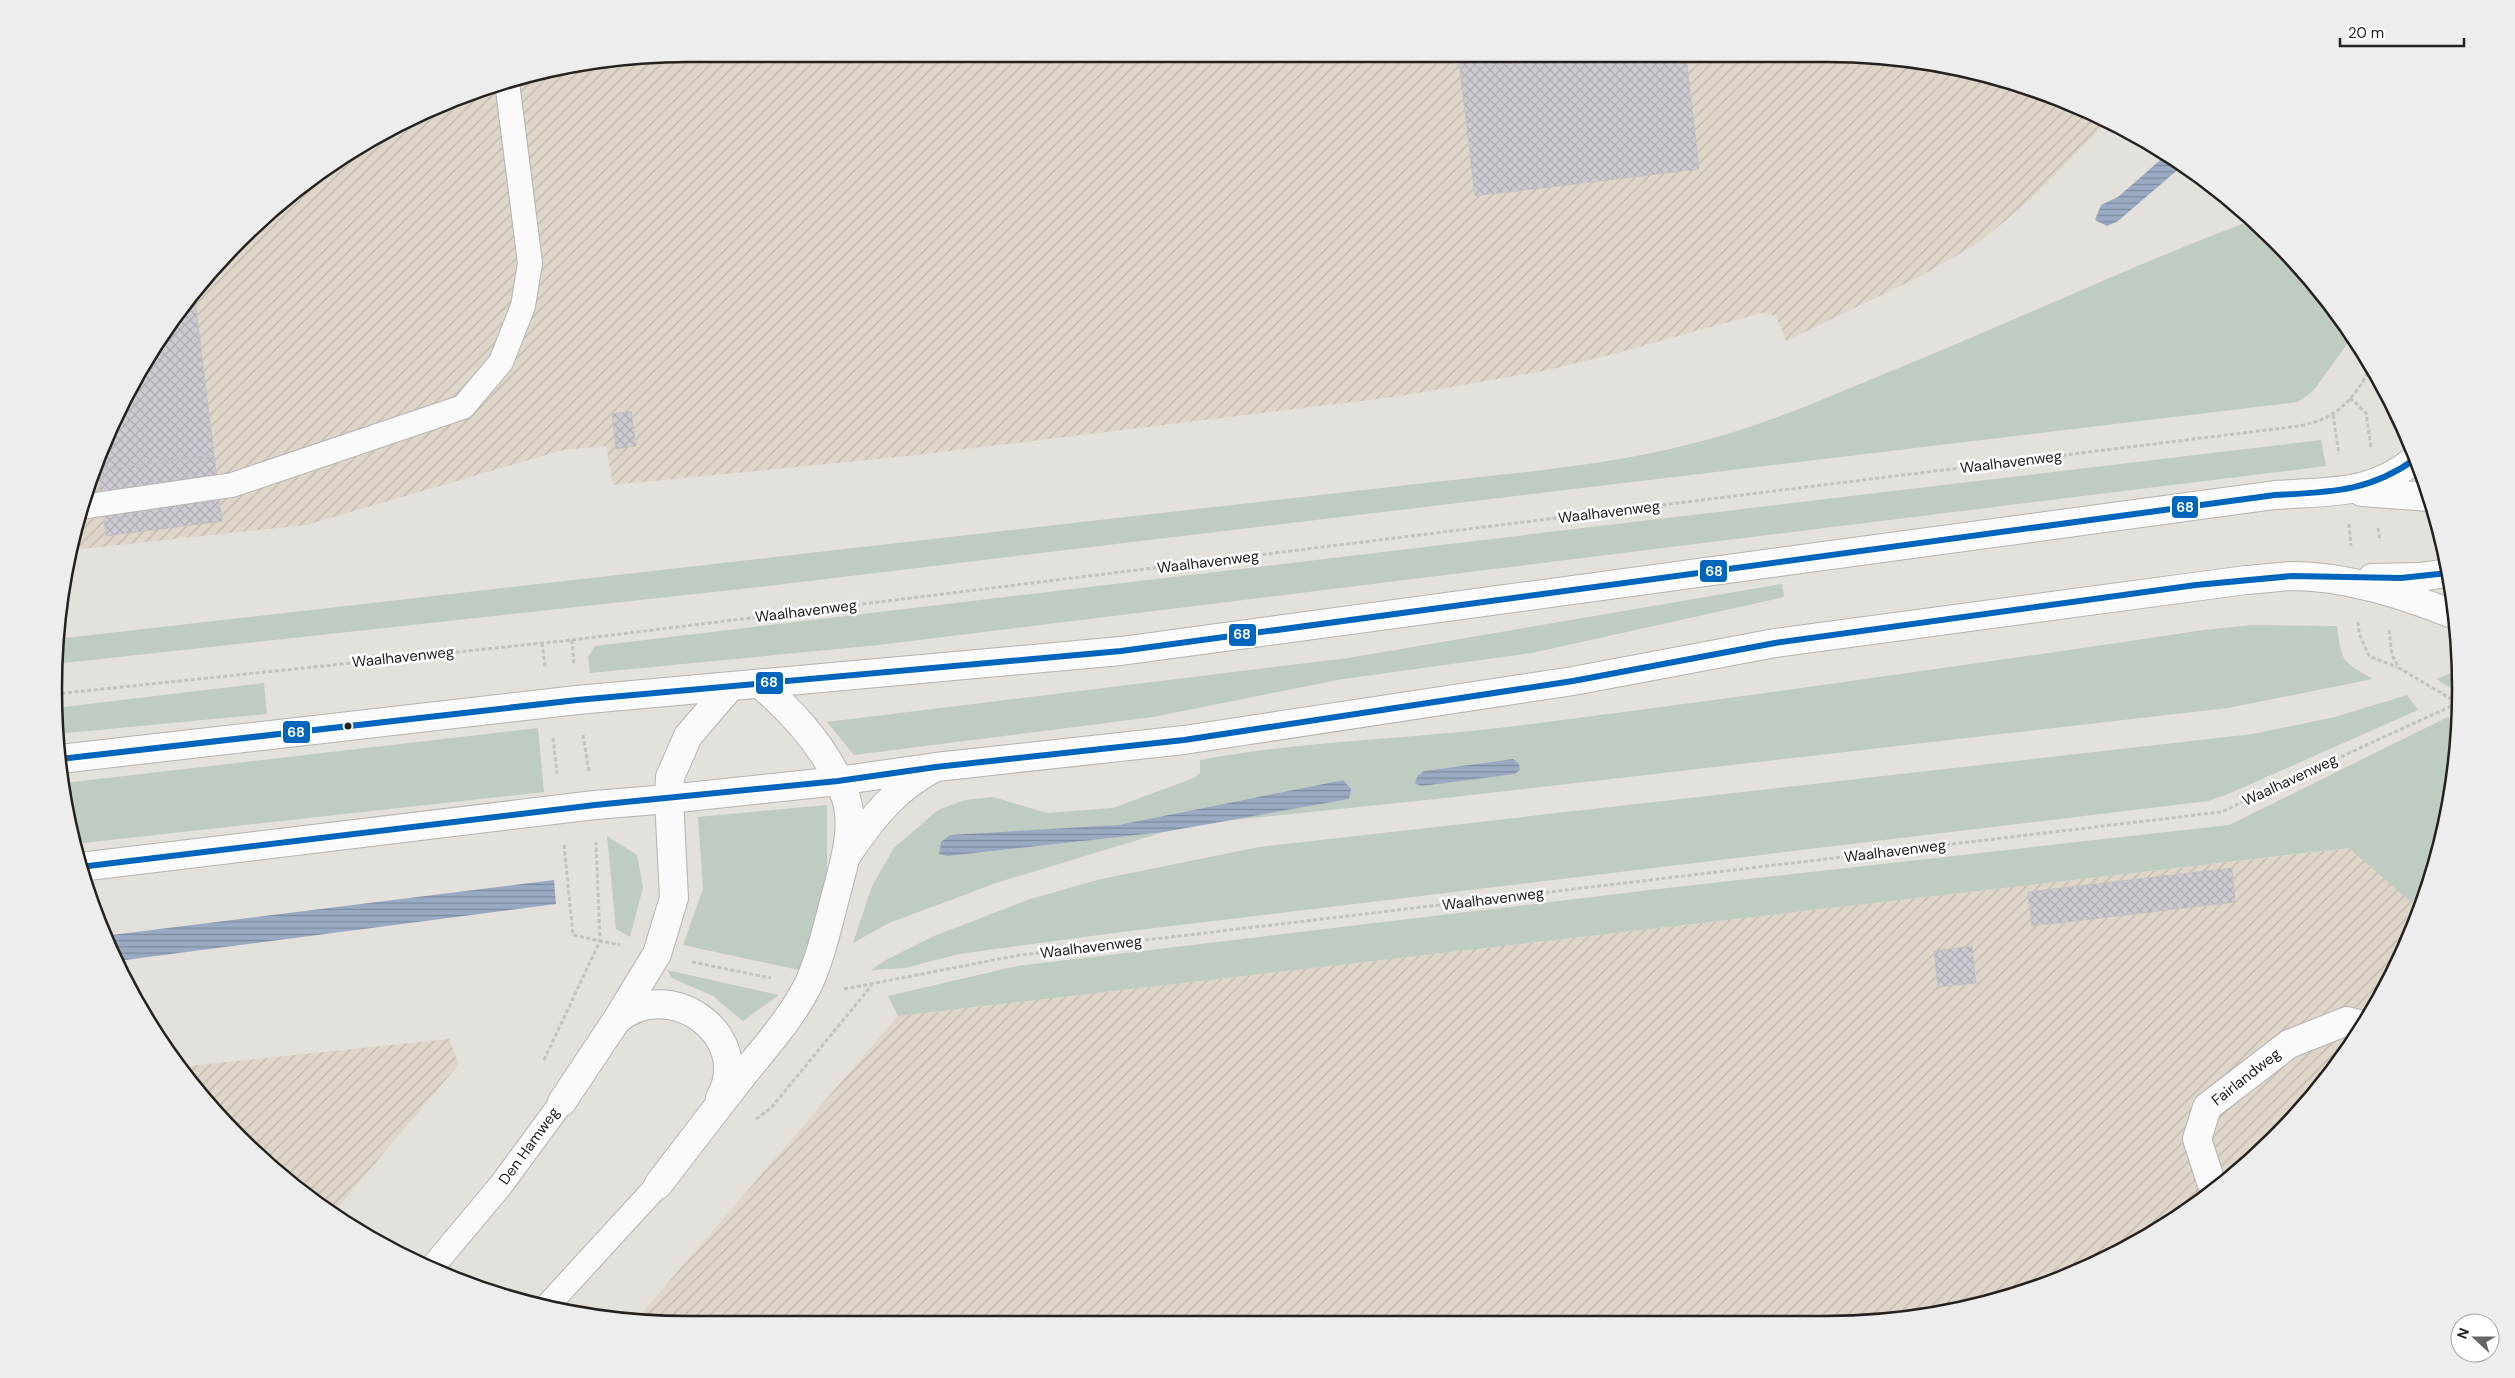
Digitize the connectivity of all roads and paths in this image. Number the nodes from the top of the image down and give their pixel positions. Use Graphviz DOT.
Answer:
graph roads {
  1 [pos="508,90"];
  2 [pos="2367,373"];
  3 [pos="2403,475"];
  4 [pos="2419,489"];
  5 [pos="91,506"];
  6 [pos="2441,575"];
  7 [pos="2401,587"];
  8 [pos="2447,612"];
  9 [pos="760,684"];
  10 [pos="730,687"];
  11 [pos="62,693"];
  12 [pos="2452,706"];
  13 [pos="67,758"];
  14 [pos="936,767"];
  15 [pos="838,781"];
  16 [pos="668,800"];
  17 [pos="846,855"];
  18 [pos="89,866"];
  19 [pos="600,941"];
  20 [pos="656,954"];
  21 [pos="808,984"];
  22 [pos="616,1021"];
  23 [pos="2355,1024"];
  24 [pos="562,1102"];
  25 [pos="710,1117"];
  26 [pos="2211,1182"];
  27 [pos="658,1185"];
  28 [pos="436,1262"];
  29 [pos="553,1300"];
  1 -- 5 [label="lane"];
  2 -- 11 [label="path, Waalhavenweg"];
  3 -- 4 [label="street"];
  3 -- 9 [label="street"];
  6 -- 7 [label="street"];
  7 -- 8 [label="street"];
  7 -- 14 [label="street"];
  9 -- 10 [label="street"];
  9 -- 15 [label="street, Den Hamweg"];
  10 -- 13 [label="street"];
  10 -- 16 [label="street, Den Hamweg"];
  12 -- 21 [label="path, Waalhavenweg"];
  14 -- 15 [label="street"];
  14 -- 17 [label="street, Den Hamweg"];
  15 -- 16 [label="street"];
  15 -- 17 [label="street, Den Hamweg"];
  16 -- 18 [label="street"];
  16 -- 20 [label="street, Den Hamweg"];
  17 -- 21 [label="street, Den Hamweg"];
  19 -- 20 [label="path, Waalhavenweg"];
  20 -- 21 [label="path, Waalhavenweg"];
  20 -- 22 [label="street, Den Hamweg"];
  21 -- 25 [label="street, Den Hamweg"];
  22 -- 24 [label="street, Den Hamweg"];
  22 -- 25 [label="street, Den Hamweg"];
  23 -- 26 [label="street, Fairlandweg"];
  24 -- 28 [label="lane, Den Hamweg"];
  25 -- 27 [label="street, Den Hamweg"];
  27 -- 29 [label="lane"];
}
